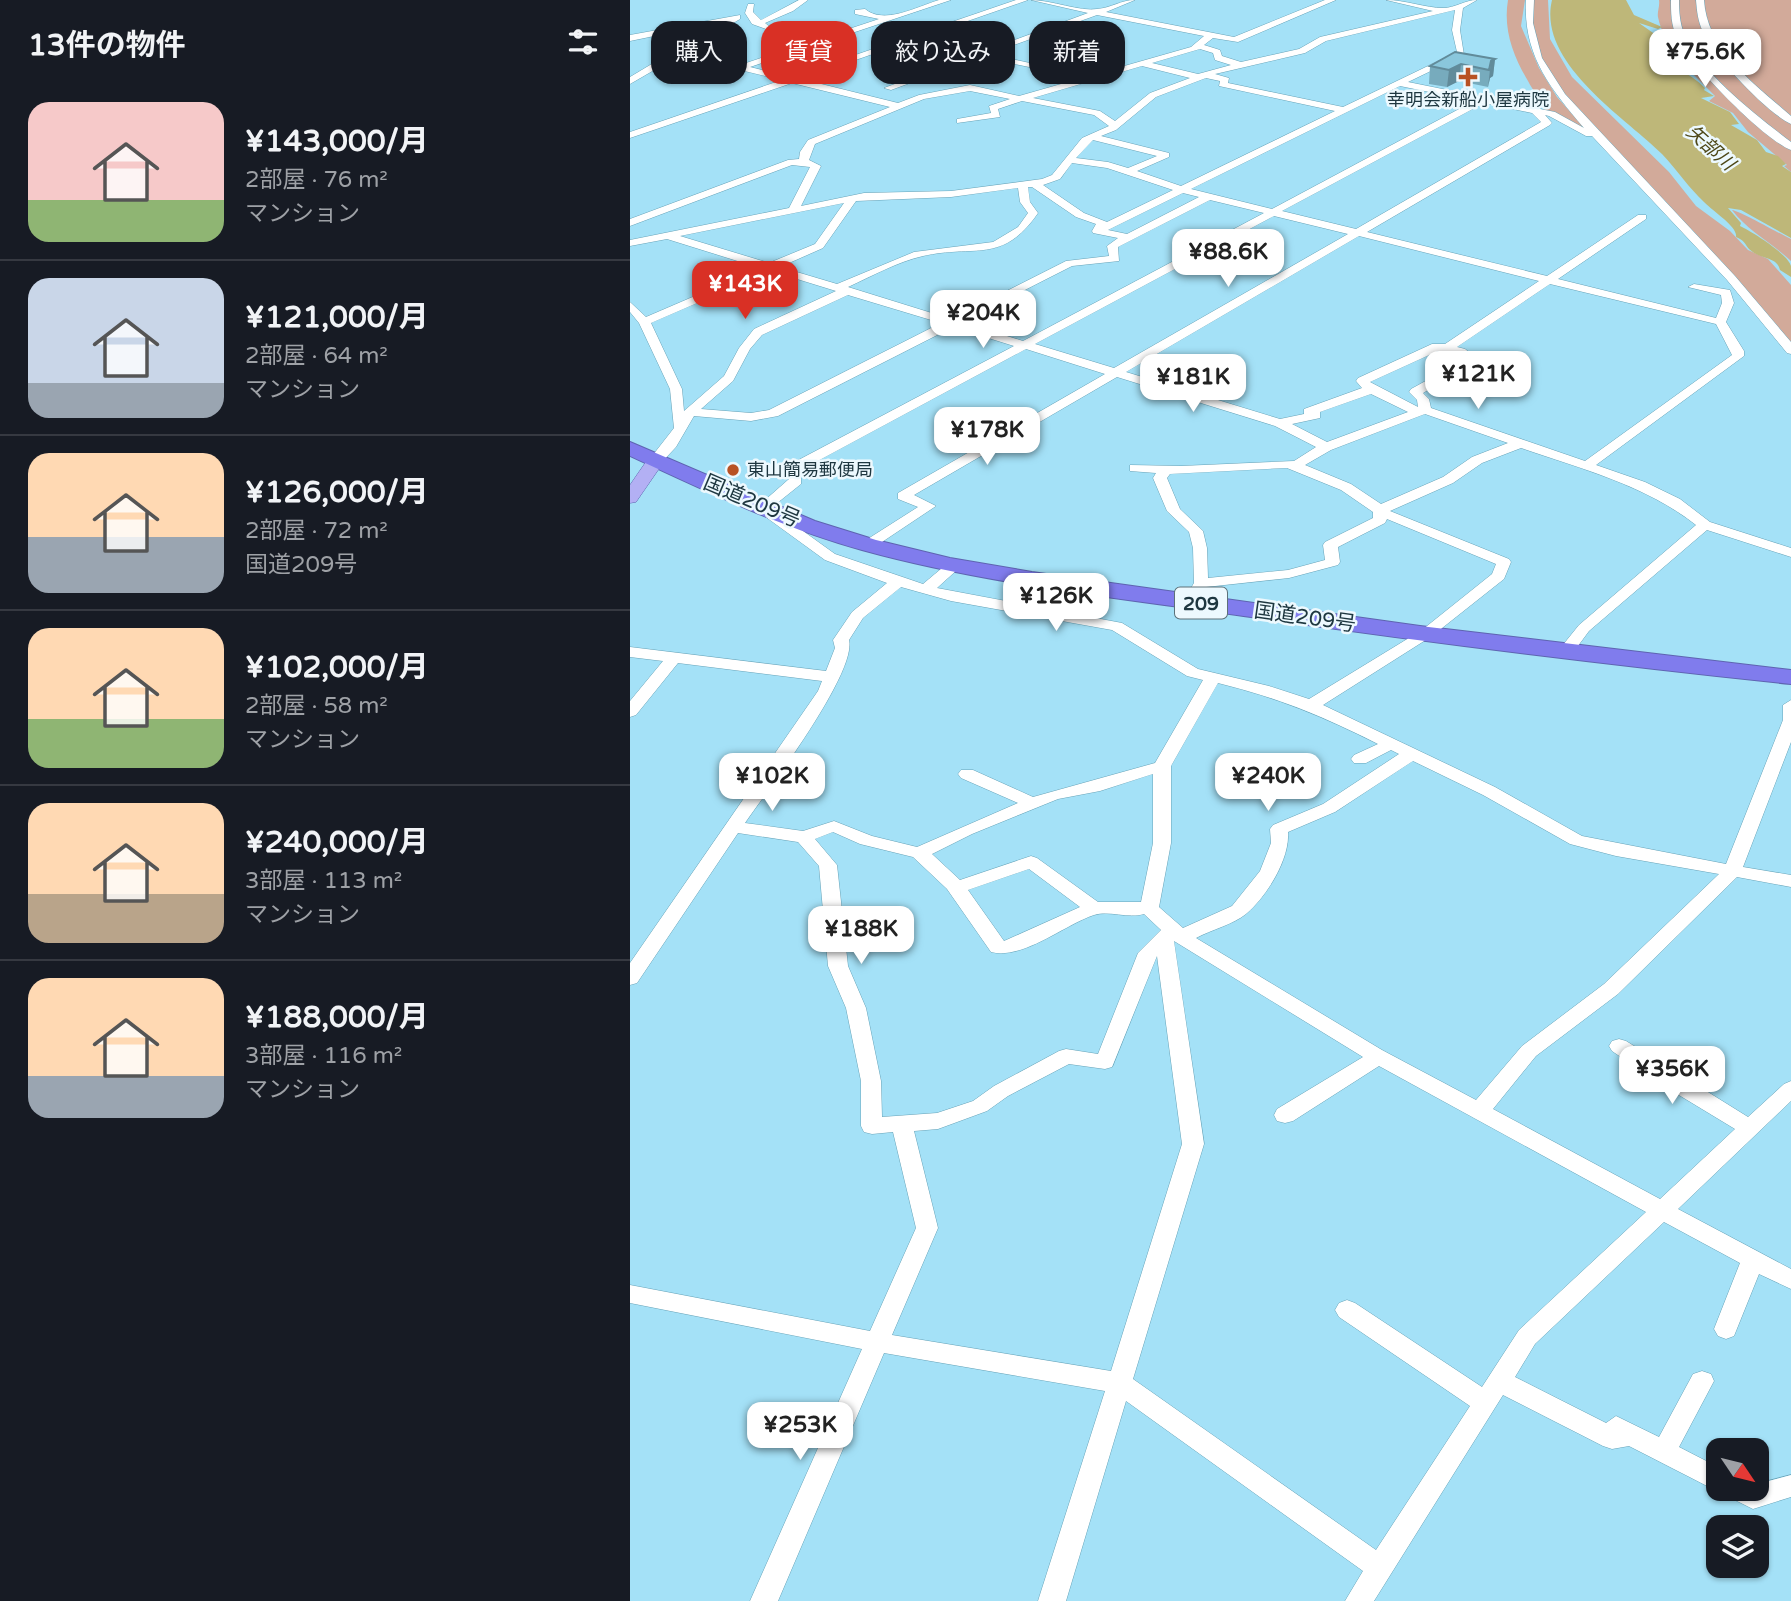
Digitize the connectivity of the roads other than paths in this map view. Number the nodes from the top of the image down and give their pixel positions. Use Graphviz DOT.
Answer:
graph roads {
  1 [pos="804,0"];
  2 [pos="947,0"];
  3 [pos="1024,0"];
  4 [pos="1035,0"];
  5 [pos="1131,0"];
  6 [pos="1332,0"];
  7 [pos="1390,0"];
  8 [pos="1473,0"];
  9 [pos="1530,0"];
  10 [pos="1675,0"];
  11 [pos="1700,0"];
  12 [pos="1459,7"];
  13 [pos="1444,10"];
  14 [pos="865,11"];
  15 [pos="1097,12"];
  16 [pos="736,14"];
  17 [pos="889,19"];
  18 [pos="726,21"];
  19 [pos="1210,36"];
  20 [pos="630,38"];
  21 [pos="1015,42"];
  22 [pos="1200,46"];
  23 [pos="857,57"];
  24 [pos="1125,57"];
  25 [pos="1144,63"];
  26 [pos="747,65"];
  27 [pos="1238,65"];
  28 [pos="651,69"];
  29 [pos="1202,76"];
  30 [pos="630,81"];
  31 [pos="1398,83"];
  32 [pos="779,84"];
  33 [pos="807,84"];
  34 [pos="899,84"];
  35 [pos="922,97"];
  36 [pos="1021,99"];
  37 [pos="1483,100"];
  38 [pos="898,106"];
  39 [pos="1343,110"];
  40 [pos="1536,111"];
  41 [pos="960,121"];
  42 [pos="1791,121"];
  43 [pos="1114,125"];
  44 [pos="630,135"];
  45 [pos="1092,137"];
  46 [pos="1599,139"];
  47 [pos="1791,147"];
  48 [pos="1069,160"];
  49 [pos="804,162"];
  50 [pos="1128,172"];
  51 [pos="1035,184"];
  52 [pos="1023,186"];
  53 [pos="1183,190"];
  54 [pos="1209,196"];
  55 [pos="852,199"];
  56 [pos="793,211"];
  57 [pos="1273,212"];
  58 [pos="1642,217"];
  59 [pos="630,223"];
  60 [pos="1097,231"];
  61 [pos="1357,233"];
  62 [pos="667,236"];
  63 [pos="1128,237"];
  64 [pos="630,243"];
  65 [pos="769,267"];
  66 [pos="1549,279"];
  67 [pos="1694,287"];
  68 [pos="842,290"];
  69 [pos="630,305"];
  70 [pos="643,322"];
  71 [pos="1720,322"];
  72 [pos="950,323"];
  73 [pos="1024,345"];
  74 [pos="1447,348"];
  75 [pos="1791,350"];
  76 [pos="1115,373"];
  77 [pos="1369,390"];
  78 [pos="1422,411"];
  79 [pos="690,412"];
  80 [pos="1280,423"];
  81 [pos="679,426"];
  82 [pos="1519,444"];
  83 [pos="1326,447"];
  84 [pos="630,448"];
  85 [pos="656,460"];
  86 [pos="1588,465"];
  87 [pos="1293,467"];
  88 [pos="1135,468"];
  89 [pos="1165,470"];
  90 [pos="630,498"];
  91 [pos="761,506"];
  92 [pos="1380,510"];
  93 [pos="1705,525"];
  94 [pos="868,545"];
  95 [pos="1791,553"];
  96 [pos="953,566"];
  97 [pos="898,582"];
  98 [pos="926,589"];
  99 [pos="1196,592"];
  100 [pos="1427,633"];
  101 [pos="1566,651"];
  102 [pos="630,652"];
  103 [pos="674,658"];
  104 [pos="832,677"];
  105 [pos="1791,677"];
  106 [pos="1212,679"];
  107 [pos="1311,705"];
  108 [pos="1791,705"];
  109 [pos="630,712"];
  110 [pos="1391,744"];
  111 [pos="1411,754"];
  112 [pos="1360,759"];
  113 [pos="1162,766"];
  114 [pos="967,774"];
  115 [pos="1032,803"];
  116 [pos="734,827"];
  117 [pos="804,837"];
  118 [pos="919,853"];
  119 [pos="1733,870"];
  120 [pos="1791,881"];
  121 [pos="957,887"];
  122 [pos="1150,906"];
  123 [pos="1094,908"];
  124 [pos="1172,935"];
  125 [pos="630,978"];
  126 [pos="1619,1046"];
  127 [pos="1378,1056"];
  128 [pos="1791,1089"];
  129 [pos="1479,1111"];
  130 [pos="1285,1115"];
  131 [pos="902,1126"];
  132 [pos="1750,1128"];
  133 [pos="1662,1211"];
  134 [pos="1753,1259"];
  135 [pos="1791,1280"];
  136 [pos="630,1294"];
  137 [pos="1347,1310"];
  138 [pos="1726,1329"];
  139 [pos="878,1342"];
  140 [pos="1499,1381"];
  141 [pos="1702,1381"];
  142 [pos="1120,1383"];
  143 [pos="1485,1403"];
  144 [pos="1664,1451"];
  145 [pos="1706,1473"];
  146 [pos="1791,1486"];
  147 [pos="1769,1493"];
  148 [pos="1380,1568"];
  149 [pos="764,1601"];
  150 [pos="1052,1601"];
  151 [pos="1359,1601"];
  1 -- 16 [label="street"];
  2 -- 17 [label="street"];
  3 -- 23 [label="street"];
  4 -- 15 [label="street"];
  5 -- 15 [label="street"];
  6 -- 19 [label="street"];
  7 -- 13 [label="street"];
  8 -- 12 [label="street"];
  9 -- 46 [label="street"];
  10 -- 47 [label="street"];
  11 -- 42 [label="street"];
  12 -- 13 [label="street"];
  12 -- 31 [label="street"];
  13 -- 27 [label="street"];
  14 -- 17 [label="street"];
  15 -- 19 [label="street"];
  15 -- 21 [label="street"];
  16 -- 18 [label="street"];
  16 -- 20 [label="street"];
  17 -- 26 [label="street"];
  19 -- 22 [label="street"];
  22 -- 25 [label="street"];
  22 -- 27 [label="street"];
  24 -- 25 [label="street"];
  25 -- 29 [label="street"];
  25 -- 36 [label="street"];
  27 -- 29 [label="street"];
  28 -- 30 [label="street"];
  29 -- 39 [label="street"];
  29 -- 43 [label="street"];
  31 -- 37 [label="street"];
  31 -- 39 [label="street"];
  32 -- 44 [label="street"];
  33 -- 38 [label="street"];
  34 -- 35 [label="street"];
  35 -- 36 [label="street"];
  35 -- 38 [label="street"];
  36 -- 41 [label="street"];
  36 -- 43 [label="street"];
  37 -- 40 [label="street"];
  37 -- 57 [label="street"];
  38 -- 49 [label="street"];
  39 -- 53 [label="street"];
  40 -- 46 [label="street"];
  40 -- 61 [label="street"];
  43 -- 45 [label="street"];
  45 -- 48 [label="street"];
  45 -- 50 [label="street"];
  46 -- 75 [label="street"];
  48 -- 50 [label="street"];
  48 -- 51 [label="street"];
  49 -- 56 [label="street"];
  49 -- 59 [label="street"];
  50 -- 53 [label="street"];
  51 -- 52 [label="street"];
  51 -- 60 [label="street"];
  52 -- 55 [label="street"];
  52 -- 68 [label="street"];
  53 -- 54 [label="street"];
  53 -- 60 [label="street"];
  54 -- 57 [label="street"];
  54 -- 63 [label="street"];
  55 -- 56 [label="street"];
  55 -- 65 [label="street"];
  56 -- 62 [label="street"];
  57 -- 61 [label="street"];
  57 -- 73 [label="street"];
  58 -- 66 [label="street"];
  60 -- 63 [label="street"];
  61 -- 66 [label="street"];
  61 -- 76 [label="street"];
  62 -- 64 [label="street"];
  62 -- 65 [label="street"];
  63 -- 72 [label="street"];
  65 -- 68 [label="street"];
  65 -- 70 [label="street"];
  66 -- 71 [label="street"];
  66 -- 74 [label="street"];
  67 -- 71 [label="street"];
  68 -- 72 [label="street"];
  68 -- 79 [label="street"];
  69 -- 70 [label="street"];
  70 -- 81 [label="street"];
  71 -- 86 [label="street"];
  72 -- 73 [label="street"];
  72 -- 79 [label="street"];
  73 -- 76 [label="street"];
  73 -- 91 [label="street"];
  74 -- 77 [label="street"];
  74 -- 78 [label="street"];
  76 -- 80 [label="street"];
  76 -- 94 [label="street"];
  77 -- 78 [label="street"];
  77 -- 80 [label="street"];
  78 -- 82 [label="street"];
  78 -- 83 [label="street"];
  79 -- 81 [label="street"];
  80 -- 83 [label="street"];
  81 -- 85 [label="street"];
  82 -- 86 [label="street"];
  82 -- 92 [label="street"];
  83 -- 87 [label="street"];
  84 -- 85 [label="highway, 国道209号 / 209"];
  85 -- 90 [label="main road"];
  85 -- 91 [label="highway, 国道209号 / 209"];
  86 -- 93 [label="street"];
  87 -- 89 [label="street"];
  87 -- 92 [label="street"];
  88 -- 89 [label="street"];
  89 -- 99 [label="street"];
  91 -- 94 [label="highway, 国道209号 / 209"];
  91 -- 97 [label="street"];
  92 -- 99 [label="street"];
  92 -- 100 [label="street"];
  93 -- 95 [label="street"];
  93 -- 101 [label="street"];
  94 -- 96 [label="highway, 国道209号 / 209"];
  96 -- 98 [label="street"];
  96 -- 99 [label="highway, 国道209号 / 209"];
  97 -- 98 [label="street"];
  97 -- 104 [label="street"];
  98 -- 106 [label="street"];
  99 -- 100 [label="highway, 国道209号 / 209"];
  100 -- 101 [label="highway, 国道209号 / 209"];
  100 -- 107 [label="street"];
  101 -- 105 [label="highway, 国道209号 / 209"];
  102 -- 103 [label="street"];
  103 -- 104 [label="street"];
  103 -- 109 [label="street"];
  104 -- 116 [label="street"];
  106 -- 107 [label="street"];
  106 -- 113 [label="street"];
  107 -- 110 [label="street"];
  108 -- 119 [label="street"];
  110 -- 111 [label="street"];
  110 -- 112 [label="street"];
  111 -- 119 [label="street"];
  111 -- 124 [label="street"];
  113 -- 115 [label="street"];
  113 -- 122 [label="street"];
  114 -- 115 [label="street"];
  115 -- 118 [label="street"];
  116 -- 117 [label="street"];
  116 -- 125 [label="street"];
  117 -- 118 [label="street"];
  117 -- 131 [label="street"];
  118 -- 121 [label="street"];
  119 -- 120 [label="street"];
  119 -- 129 [label="street"];
  121 -- 123 [label="street"];
  121 -- 123 [label="street"];
  122 -- 123 [label="street"];
  122 -- 124 [label="street"];
  124 -- 127 [label="street"];
  124 -- 131 [label="street"];
  124 -- 142 [label="street"];
  126 -- 132 [label="street"];
  127 -- 129 [label="street"];
  127 -- 130 [label="street"];
  128 -- 132 [label="street"];
  129 -- 133 [label="street"];
  131 -- 139 [label="street"];
  132 -- 133 [label="street"];
  133 -- 134 [label="street"];
  133 -- 140 [label="street"];
  134 -- 135 [label="street"];
  134 -- 138 [label="street"];
  136 -- 139 [label="street"];
  137 -- 143 [label="street"];
  139 -- 142 [label="street"];
  139 -- 149 [label="street"];
  140 -- 143 [label="street"];
  140 -- 144 [label="street"];
  141 -- 144 [label="street"];
  142 -- 148 [label="street"];
  142 -- 150 [label="street"];
  143 -- 148 [label="street"];
  144 -- 145 [label="street"];
  146 -- 147 [label="street"];
  148 -- 151 [label="street"];
}
